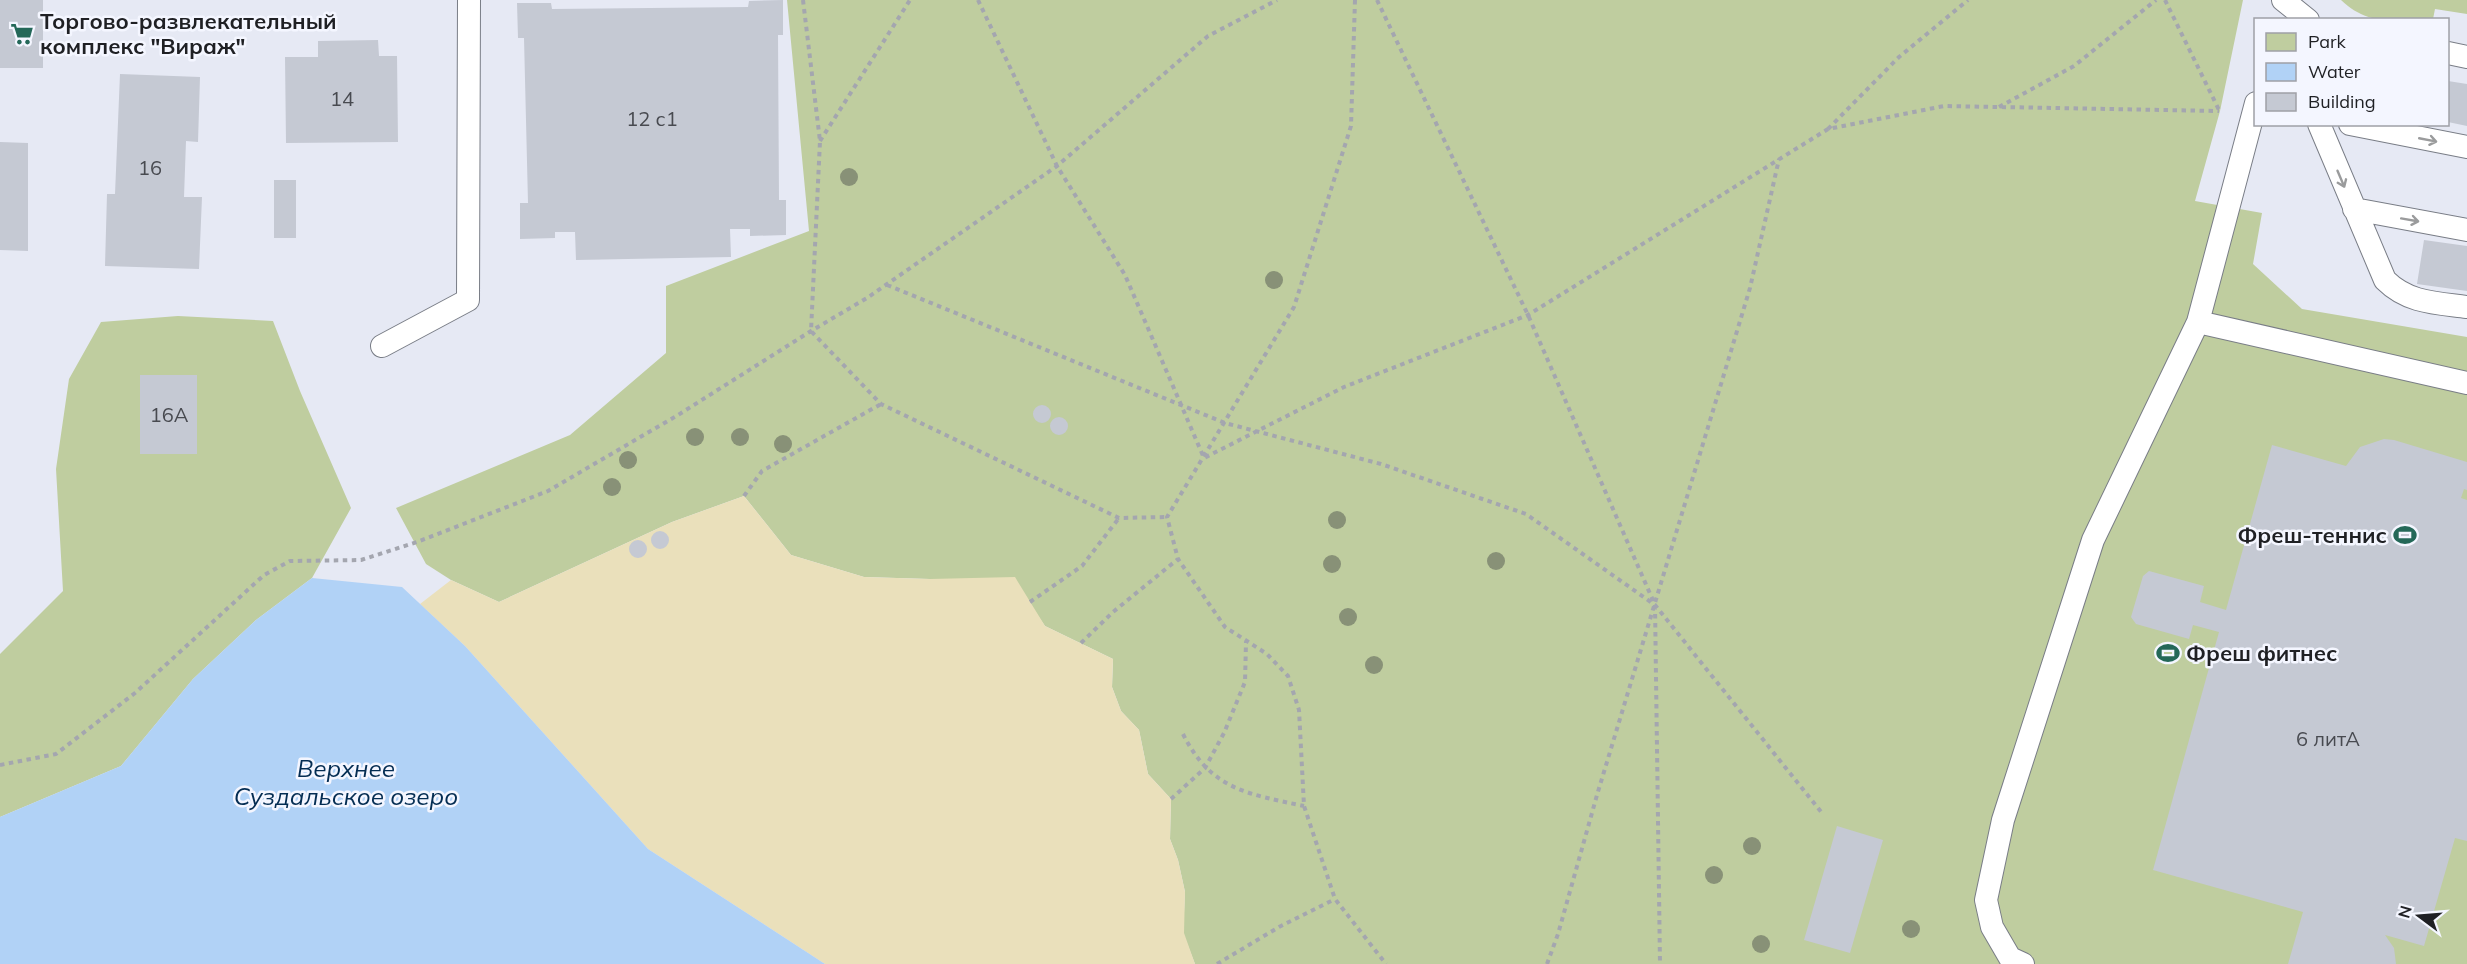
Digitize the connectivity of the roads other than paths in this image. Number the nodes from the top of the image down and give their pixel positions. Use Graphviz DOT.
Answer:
graph roads {
  1 [pos="469,0"];
  2 [pos="2282,0"];
  3 [pos="2278,18"];
  4 [pos="2287,18"];
  5 [pos="2305,18"];
  6 [pos="2449,53"];
  7 [pos="2467,57"];
  8 [pos="2254,111"];
  9 [pos="2320,126"];
  10 [pos="2360,126"];
  11 [pos="2467,147"];
  12 [pos="2354,209"];
  13 [pos="2467,230"];
  14 [pos="2467,308"];
  15 [pos="2199,322"];
  16 [pos="382,346"];
  17 [pos="2467,383"];
  18 [pos="2023,964"];
  1 -- 16 [label="lane"];
  2 -- 3 [label="lane"];
  2 -- 4 [label="lane"];
  2 -- 5 [label="lane"];
  6 -- 7 [label="lane"];
  8 -- 15 [label="lane"];
  9 -- 12 [label="lane, one-way"];
  10 -- 11 [label="lane, one-way"];
  12 -- 13 [label="lane, one-way"];
  12 -- 14 [label="lane"];
  15 -- 17 [label="lane"];
  15 -- 18 [label="lane"];
}
